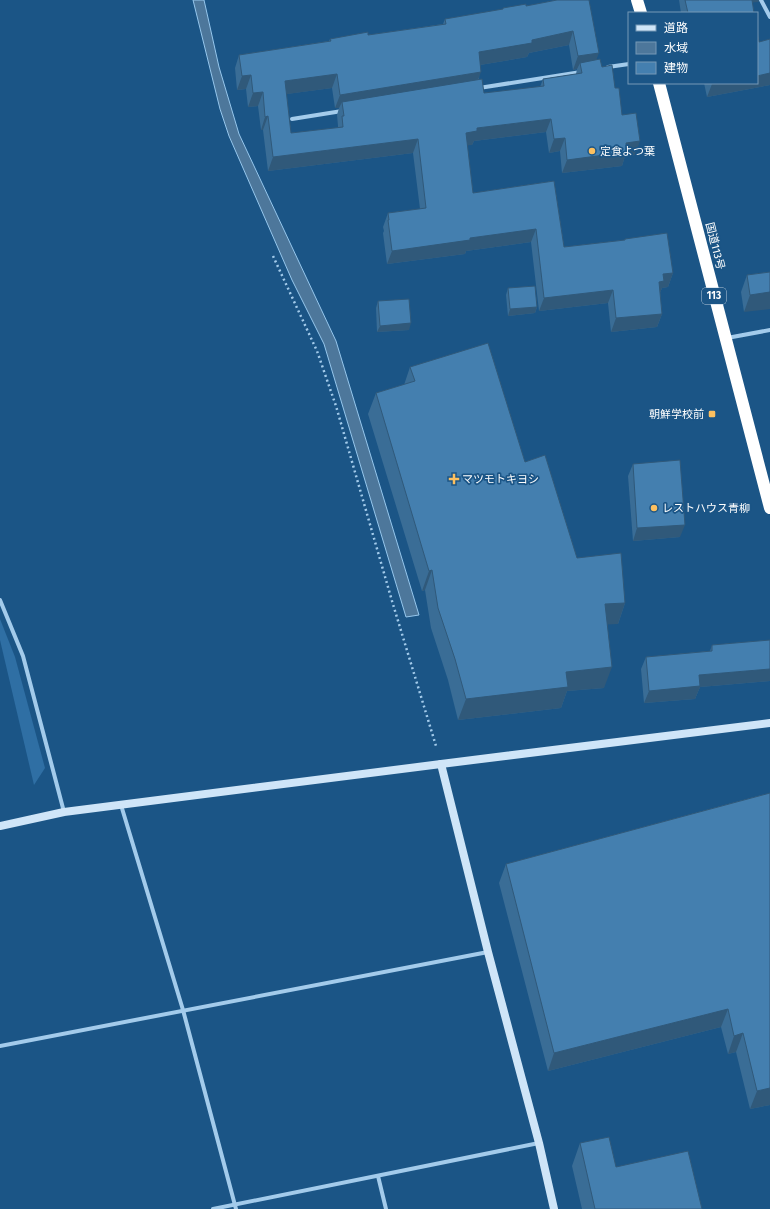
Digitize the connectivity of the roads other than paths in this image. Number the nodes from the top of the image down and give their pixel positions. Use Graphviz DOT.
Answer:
graph roads {
  1 [pos="637,0"];
  2 [pos="761,0"];
  3 [pos="641,12"];
  4 [pos="770,17"];
  5 [pos="628,64"];
  6 [pos="604,68"];
  7 [pos="588,71"];
  8 [pos="659,84"];
  9 [pos="471,90"];
  10 [pos="346,110"];
  11 [pos="292,119"];
  12 [pos="770,330"];
  13 [pos="725,339"];
  14 [pos="770,508"];
  15 [pos="0,600"];
  16 [pos="770,723"];
  17 [pos="441,764"];
  18 [pos="121,805"];
  19 [pos="64,812"];
  20 [pos="0,826"];
  21 [pos="488,952"];
  22 [pos="183,1010"];
  23 [pos="0,1046"];
  24 [pos="539,1143"];
  25 [pos="378,1176"];
  26 [pos="235,1207"];
  27 [pos="213,1209"];
  28 [pos="386,1209"];
  29 [pos="554,1209"];
  1 -- 3 [label="highway"];
  2 -- 4 [label="street"];
  5 -- 6 [label="street"];
  7 -- 9 [label="street"];
  8 -- 13 [label="highway, 国道113号 / 113"];
  10 -- 11 [label="street"];
  12 -- 13 [label="street"];
  13 -- 14 [label="highway, 国道113号 / 113"];
  15 -- 19 [label="street"];
  16 -- 17 [label="street"];
  17 -- 18 [label="street"];
  17 -- 21 [label="street"];
  18 -- 19 [label="street"];
  18 -- 22 [label="street"];
  19 -- 20 [label="street"];
  21 -- 22 [label="street"];
  21 -- 24 [label="street"];
  22 -- 23 [label="street"];
  22 -- 26 [label="street"];
  24 -- 25 [label="street"];
  24 -- 29 [label="street"];
  25 -- 26 [label="street"];
  25 -- 28 [label="street"];
  26 -- 27 [label="street"];
}
